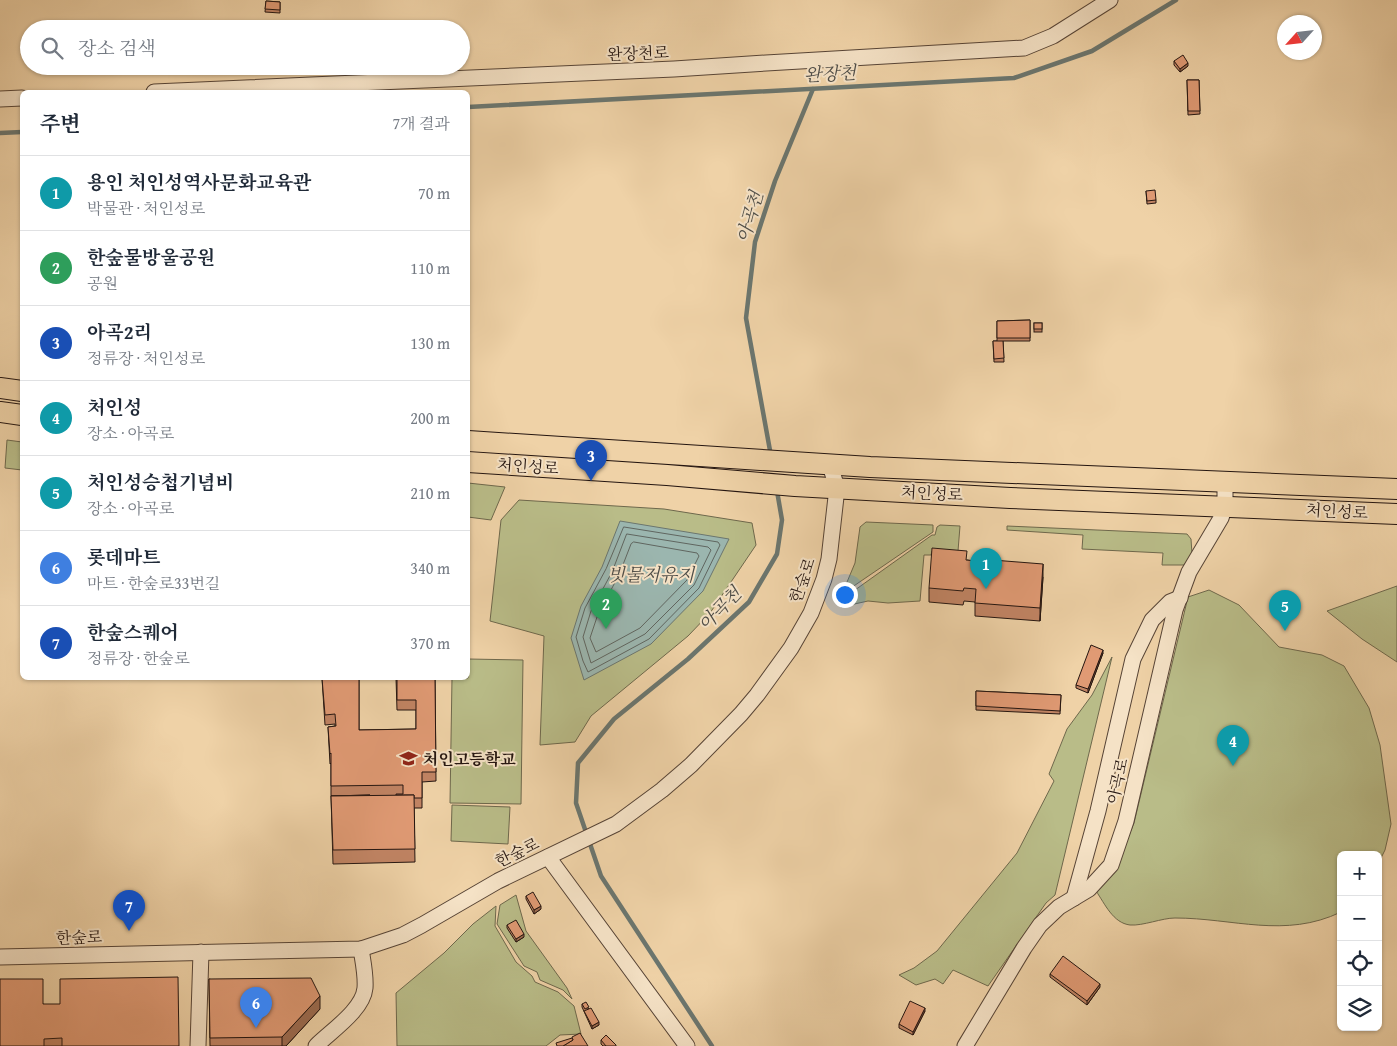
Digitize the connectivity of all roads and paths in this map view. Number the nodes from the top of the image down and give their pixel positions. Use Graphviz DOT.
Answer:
graph roads {
  1 [pos="1110,0"];
  2 [pos="199,90"];
  3 [pos="20,98"];
  4 [pos="0,99"];
  5 [pos="0,388"];
  6 [pos="20,391"];
  7 [pos="0,412"];
  8 [pos="20,415"];
  9 [pos="470,441"];
  10 [pos="470,462"];
  11 [pos="830,465"];
  12 [pos="1225,482"];
  13 [pos="836,488"];
  14 [pos="1397,489"];
  15 [pos="1225,506"];
  16 [pos="1397,514"];
  17 [pos="1180,598"];
  18 [pos="548,857"];
  19 [pos="1074,898"];
  20 [pos="361,950"];
  21 [pos="201,952"];
  22 [pos="0,957"];
  23 [pos="198,1046"];
  24 [pos="316,1046"];
  25 [pos="688,1046"];
  26 [pos="965,1046"];
  1 -- 2 [label="street, 완장천로"];
  3 -- 4 [label="street"];
  5 -- 6 [label="main road"];
  7 -- 8 [label="main road"];
  9 -- 11 [label="main road, 처인성로"];
  10 -- 13 [label="main road, 처인성로"];
  11 -- 12 [label="main road, 처인성로"];
  11 -- 13 [label="street, 한숲로"];
  12 -- 14 [label="main road, 처인성로"];
  12 -- 15 [label="street, 아곡로"];
  13 -- 15 [label="main road, 처인성로"];
  13 -- 18 [label="street, 한숲로"];
  15 -- 16 [label="main road, 처인성로"];
  15 -- 17 [label="street, 아곡로"];
  17 -- 19 [label="street, 아곡로"];
  17 -- 19 [label="street"];
  18 -- 20 [label="street, 한숲로"];
  18 -- 25 [label="street"];
  19 -- 26 [label="street, 아곡로"];
  20 -- 21 [label="street, 한숲로"];
  20 -- 24 [label="street"];
  21 -- 22 [label="street, 한숲로"];
  21 -- 23 [label="street"];
}
